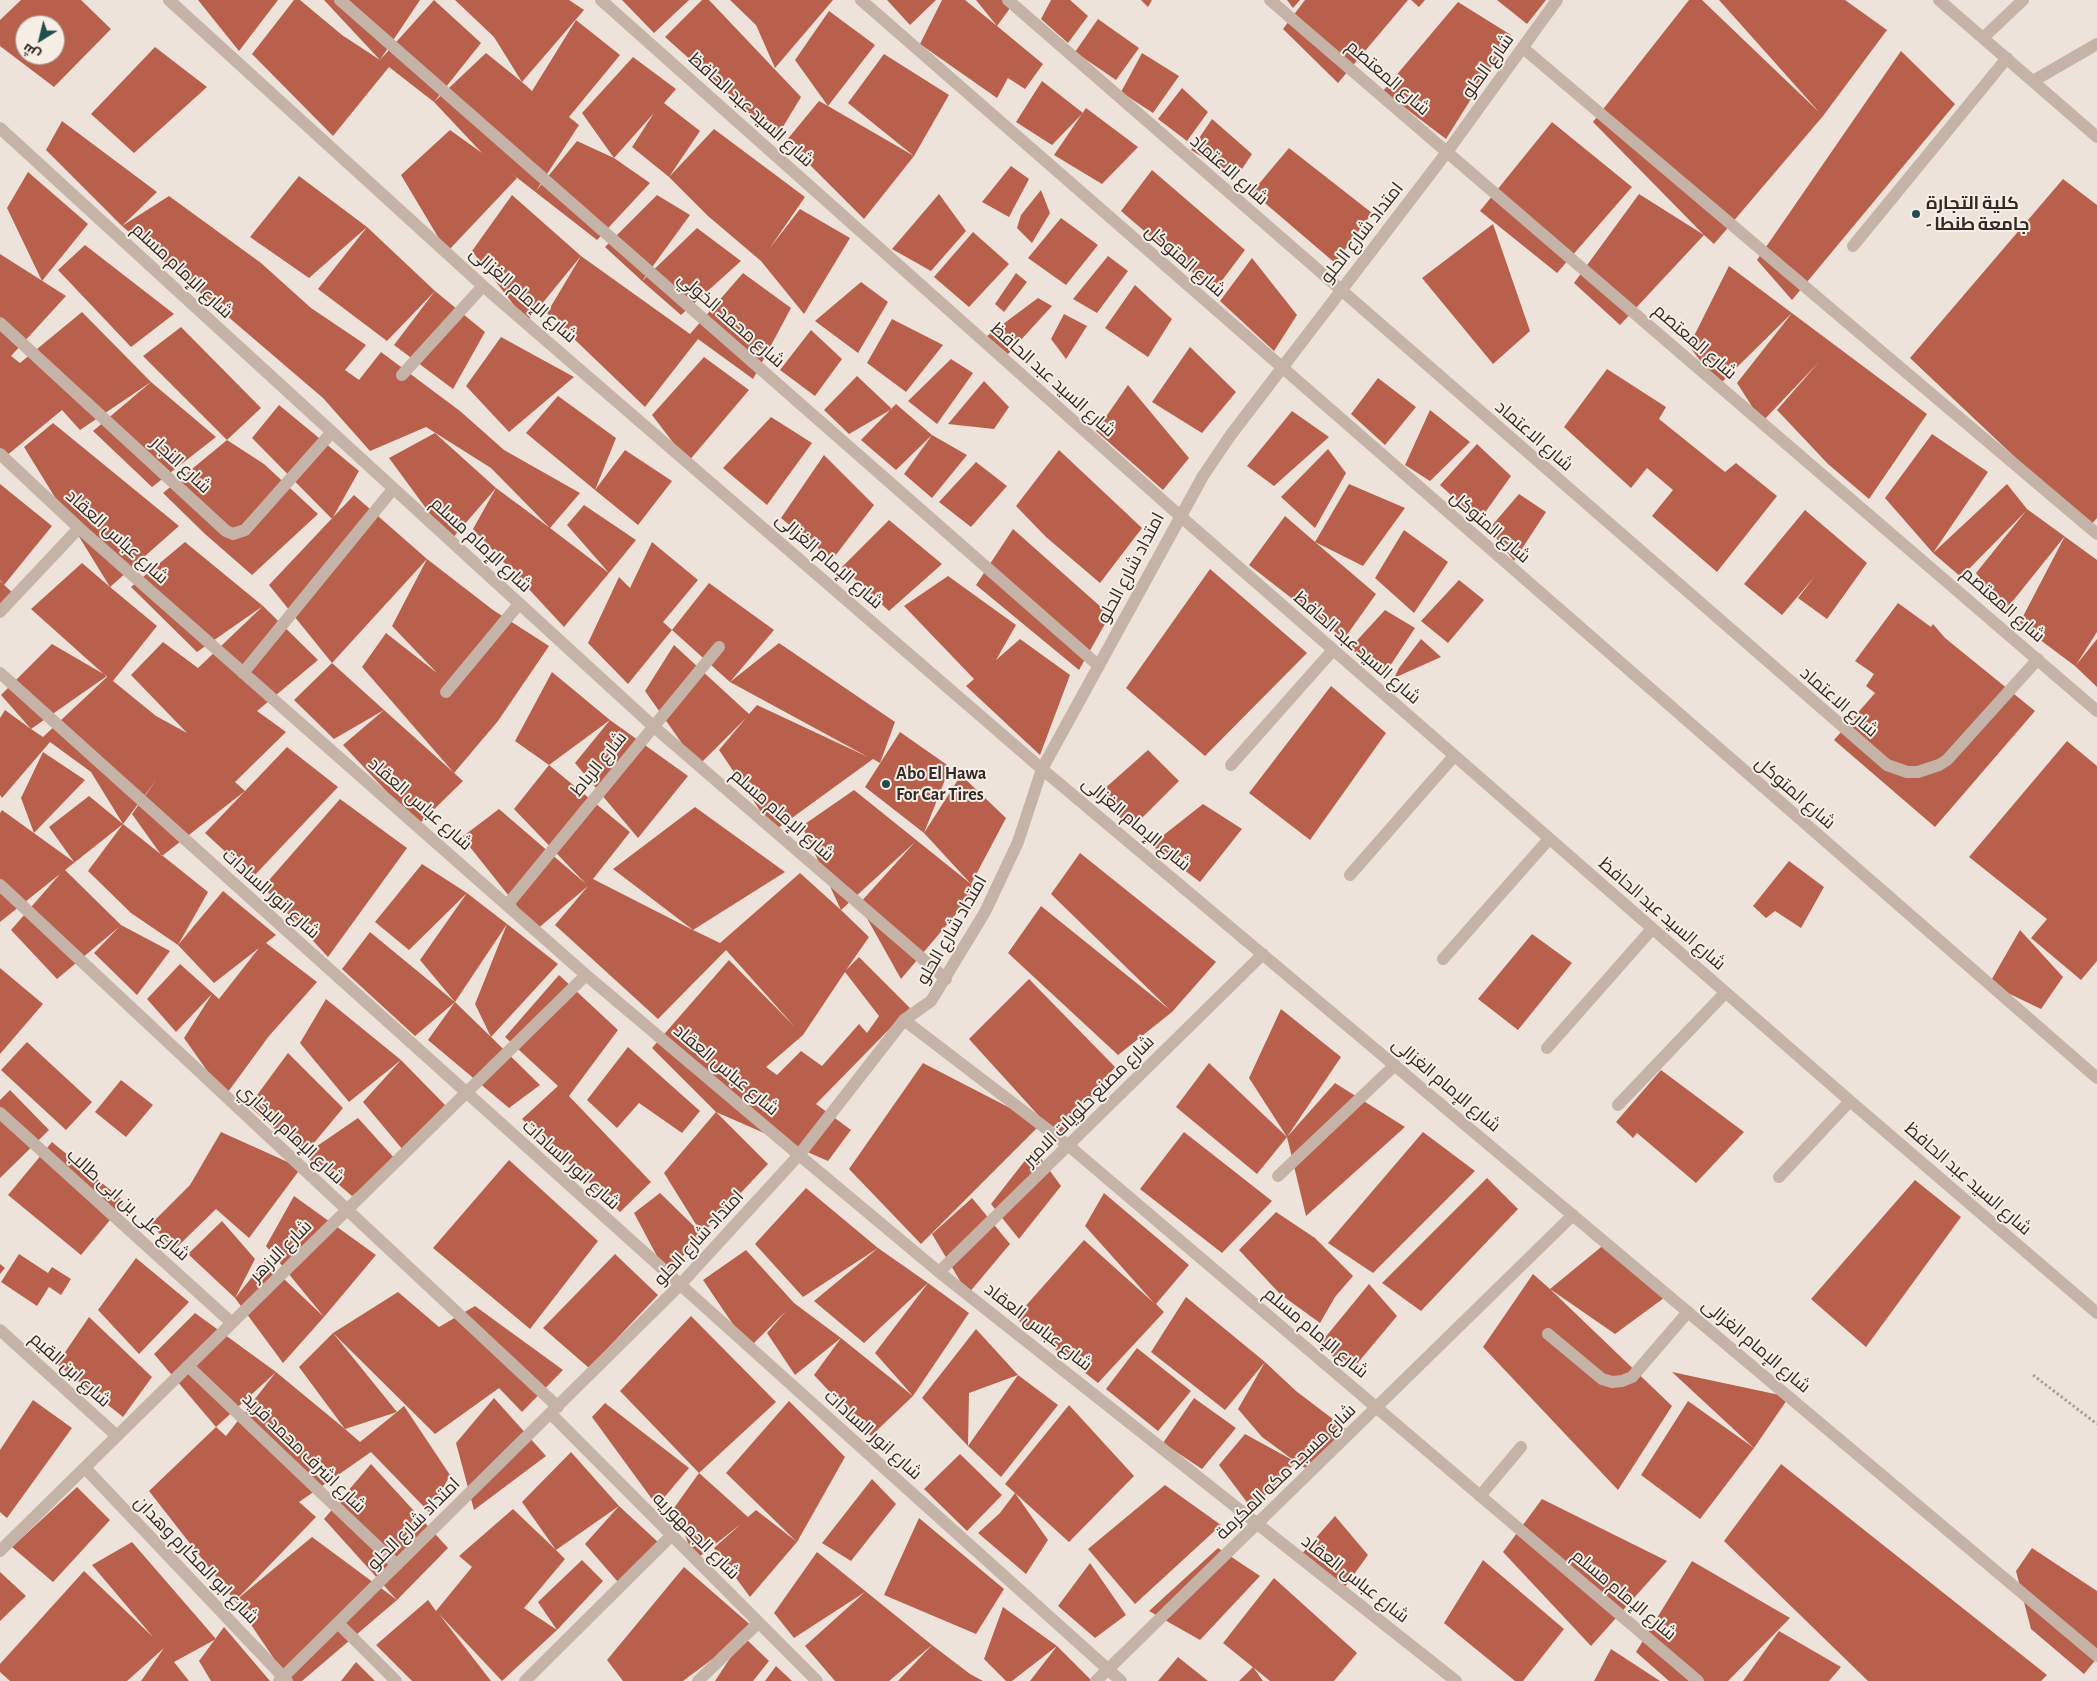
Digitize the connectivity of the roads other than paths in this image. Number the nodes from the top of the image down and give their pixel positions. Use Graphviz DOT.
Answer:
graph roads {
  1 [pos="169,0"];
  2 [pos="340,0"];
  3 [pos="601,0"];
  4 [pos="861,0"];
  5 [pos="1008,0"];
  6 [pos="1270,0"];
  7 [pos="1557,0"];
  8 [pos="1939,0"];
  9 [pos="2023,0"];
  10 [pos="1983,38"];
  11 [pos="2097,44"];
  12 [pos="1523,48"];
  13 [pos="2007,58"];
  14 [pos="2033,81"];
  15 [pos="0,128"];
  16 [pos="2097,137"];
  17 [pos="1447,152"];
  18 [pos="1853,246"];
  19 [pos="483,286"];
  20 [pos="1340,290"];
  21 [pos="0,323"];
  22 [pos="1281,368"];
  23 [pos="402,375"];
  24 [pos="332,432"];
  25 [pos="0,454"];
  26 [pos="393,489"];
  27 [pos="1179,515"];
  28 [pos="79,528"];
  29 [pos="2097,534"];
  30 [pos="519,604"];
  31 [pos="0,612"];
  32 [pos="719,647"];
  33 [pos="1333,650"];
  34 [pos="2038,659"];
  35 [pos="1098,666"];
  36 [pos="0,673"];
  37 [pos="244,673"];
  38 [pos="446,692"];
  39 [pos="2097,711"];
  40 [pos="653,726"];
  41 [pos="1454,756"];
  42 [pos="1231,765"];
  43 [pos="1042,769"];
  44 [pos="1549,839"];
  45 [pos="1350,875"];
  46 [pos="0,886"];
  47 [pos="508,904"];
  48 [pos="1652,929"];
  49 [pos="1263,954"];
  50 [pos="1443,958"];
  51 [pos="586,976"];
  52 [pos="946,979"];
  53 [pos="1725,993"];
  54 [pos="904,1020"];
  55 [pos="1547,1048"];
  56 [pos="1395,1065"];
  57 [pos="2097,1078"];
  58 [pos="466,1094"];
  59 [pos="1850,1102"];
  60 [pos="1618,1105"];
  61 [pos="0,1113"];
  62 [pos="1069,1146"];
  63 [pos="799,1155"];
  64 [pos="1278,1176"];
  65 [pos="1779,1177"];
  66 [pos="346,1210"];
  67 [pos="1573,1214"];
  68 [pos="939,1272"];
  69 [pos="679,1286"];
  70 [pos="1688,1312"];
  71 [pos="2097,1314"];
  72 [pos="232,1323"];
  73 [pos="0,1330"];
  74 [pos="1548,1334"];
  75 [pos="188,1366"];
  76 [pos="1376,1407"];
  77 [pos="554,1410"];
  78 [pos="117,1436"];
  79 [pos="1520,1447"];
  80 [pos="84,1468"];
  81 [pos="1480,1496"];
  82 [pos="1257,1523"];
  83 [pos="671,1536"];
  84 [pos="2,1545"];
  85 [pos="397,1565"];
  86 [pos="338,1623"];
  87 [pos="758,1623"];
  88 [pos="2097,1656"];
  89 [pos="1108,1669"];
  90 [pos="283,1680"];
  91 [pos="396,1681"];
  92 [pos="524,1681"];
  93 [pos="698,1681"];
  94 [pos="816,1681"];
  95 [pos="1096,1681"];
  96 [pos="1121,1681"];
  97 [pos="1456,1681"];
  98 [pos="1698,1681"];
  1 -- 19 [label="street, شارع الإمام الغزالى"];
  2 -- 35 [label="street, شارع محمد الخولي"];
  3 -- 27 [label="street, شارع السيد عبد الحافظ"];
  4 -- 22 [label="street, شارع المتوكل"];
  5 -- 20 [label="street, شارع الاعتماد"];
  6 -- 17 [label="street, شارع المعتصم"];
  7 -- 12 [label="street, شارع الحلو"];
  8 -- 10 [label="street"];
  9 -- 10 [label="street"];
  10 -- 13 [label="street"];
  11 -- 14 [label="street"];
  12 -- 17 [label="street, شارع الحلو"];
  12 -- 29 [label="street"];
  13 -- 14 [label="street"];
  13 -- 18 [label="street"];
  14 -- 16 [label="street"];
  15 -- 24 [label="street, شارع الإمام مسلم"];
  17 -- 20 [label="street, امتداد شارع الحلو"];
  17 -- 34 [label="street, شارع المعتصم"];
  19 -- 23 [label="street"];
  19 -- 43 [label="street, شارع الإمام الغزالى"];
  20 -- 22 [label="street, امتداد شارع الحلو"];
  20 -- 34 [label="street, شارع الاعتماد"];
  21 -- 24 [label="street, شارع النجار"];
  22 -- 27 [label="street, امتداد شارع الحلو"];
  22 -- 57 [label="street, شارع المتوكل"];
  24 -- 26 [label="street, شارع الإمام مسلم"];
  25 -- 28 [label="street, شارع عباس العقاد"];
  26 -- 30 [label="street, شارع الإمام مسلم"];
  26 -- 37 [label="street"];
  27 -- 33 [label="street, شارع السيد عبد الحافظ"];
  27 -- 35 [label="street, امتداد شارع الحلو"];
  28 -- 31 [label="street"];
  28 -- 37 [label="street, شارع عباس العقاد"];
  30 -- 38 [label="street"];
  30 -- 40 [label="street, شارع الإمام مسلم"];
  32 -- 40 [label="street, شارع الرباط"];
  33 -- 41 [label="street, شارع السيد عبد الحافظ"];
  33 -- 42 [label="street"];
  34 -- 39 [label="street, شارع المعتصم"];
  35 -- 43 [label="street, امتداد شارع الحلو"];
  36 -- 58 [label="street, شارع انور السادات"];
  37 -- 47 [label="street, شارع عباس العقاد"];
  40 -- 47 [label="street, شارع الرباط"];
  40 -- 52 [label="street, شارع الإمام مسلم"];
  41 -- 44 [label="street, شارع السيد عبد الحافظ"];
  41 -- 45 [label="street"];
  43 -- 49 [label="street, شارع الإمام الغزالى"];
  43 -- 52 [label="street, امتداد شارع الحلو"];
  44 -- 48 [label="street, شارع السيد عبد الحافظ"];
  44 -- 50 [label="street"];
  46 -- 66 [label="street, شارع الإمام البخاري"];
  47 -- 51 [label="street, شارع عباس العقاد"];
  48 -- 53 [label="street, شارع السيد عبد الحافظ"];
  48 -- 55 [label="street"];
  49 -- 56 [label="street, شارع الإمام الغزالى"];
  49 -- 62 [label="street, شارع مصنع حلويات الامير"];
  51 -- 58 [label="street, شارع الازهر"];
  51 -- 63 [label="street, شارع عباس العقاد"];
  52 -- 54 [label="street, امتداد شارع الحلو"];
  53 -- 59 [label="street, شارع السيد عبد الحافظ"];
  53 -- 60 [label="street"];
  54 -- 62 [label="street, شارع الإمام مسلم"];
  54 -- 63 [label="street, امتداد شارع الحلو"];
  56 -- 64 [label="street"];
  56 -- 67 [label="street, شارع الإمام الغزالى"];
  58 -- 66 [label="street, شارع الازهر"];
  58 -- 69 [label="street, شارع انور السادات"];
  59 -- 65 [label="street"];
  59 -- 71 [label="street, شارع السيد عبد الحافظ"];
  61 -- 72 [label="street, شارع على بن ابى طالب"];
  62 -- 68 [label="street, شارع مصنع حلويات الامير"];
  62 -- 76 [label="street, شارع الإمام مسلم"];
  63 -- 68 [label="street, شارع عباس العقاد"];
  63 -- 69 [label="street, امتداد شارع الحلو"];
  66 -- 72 [label="street, شارع الازهر"];
  66 -- 77 [label="street, شارع الإمام البخاري"];
  67 -- 70 [label="street, شارع الإمام الغزالى"];
  67 -- 76 [label="street, شارع مسجد مكه المكرمة"];
  68 -- 82 [label="street, شارع عباس العقاد"];
  69 -- 77 [label="street, امتداد شارع الحلو"];
  69 -- 89 [label="street, شارع انور السادات"];
  70 -- 74 [label="street"];
  70 -- 88 [label="street, شارع الإمام الغزالى"];
  72 -- 75 [label="street, شارع الازهر"];
  73 -- 78 [label="street, شارع ابن القيم"];
  75 -- 78 [label="street, شارع الازهر"];
  75 -- 85 [label="street, شارع اشرف محمد فريد"];
  76 -- 81 [label="street, شارع الإمام مسلم"];
  76 -- 82 [label="street, شارع مسجد مكه المكرمة"];
  77 -- 83 [label="street, شارع الجمهوريه"];
  77 -- 85 [label="street, امتداد شارع الحلو"];
  78 -- 80 [label="street, شارع الازهر"];
  79 -- 81 [label="street"];
  80 -- 84 [label="street, شارع الازهر"];
  80 -- 90 [label="street, شارع ابو المكارم وهدان"];
  81 -- 98 [label="street, شارع الإمام مسلم"];
  82 -- 89 [label="street, شارع مسجد مكه المكرمة"];
  82 -- 97 [label="street, شارع عباس العقاد"];
  83 -- 87 [label="street, شارع الجمهوريه"];
  83 -- 92 [label="street"];
  85 -- 86 [label="street, امتداد شارع الحلو"];
  86 -- 90 [label="street, امتداد شارع الحلو"];
  86 -- 91 [label="street"];
  87 -- 93 [label="street"];
  87 -- 94 [label="street, شارع الجمهوريه"];
  89 -- 95 [label="street, شارع مسجد مكه المكرمة"];
  89 -- 96 [label="street, شارع انور السادات"];
}
